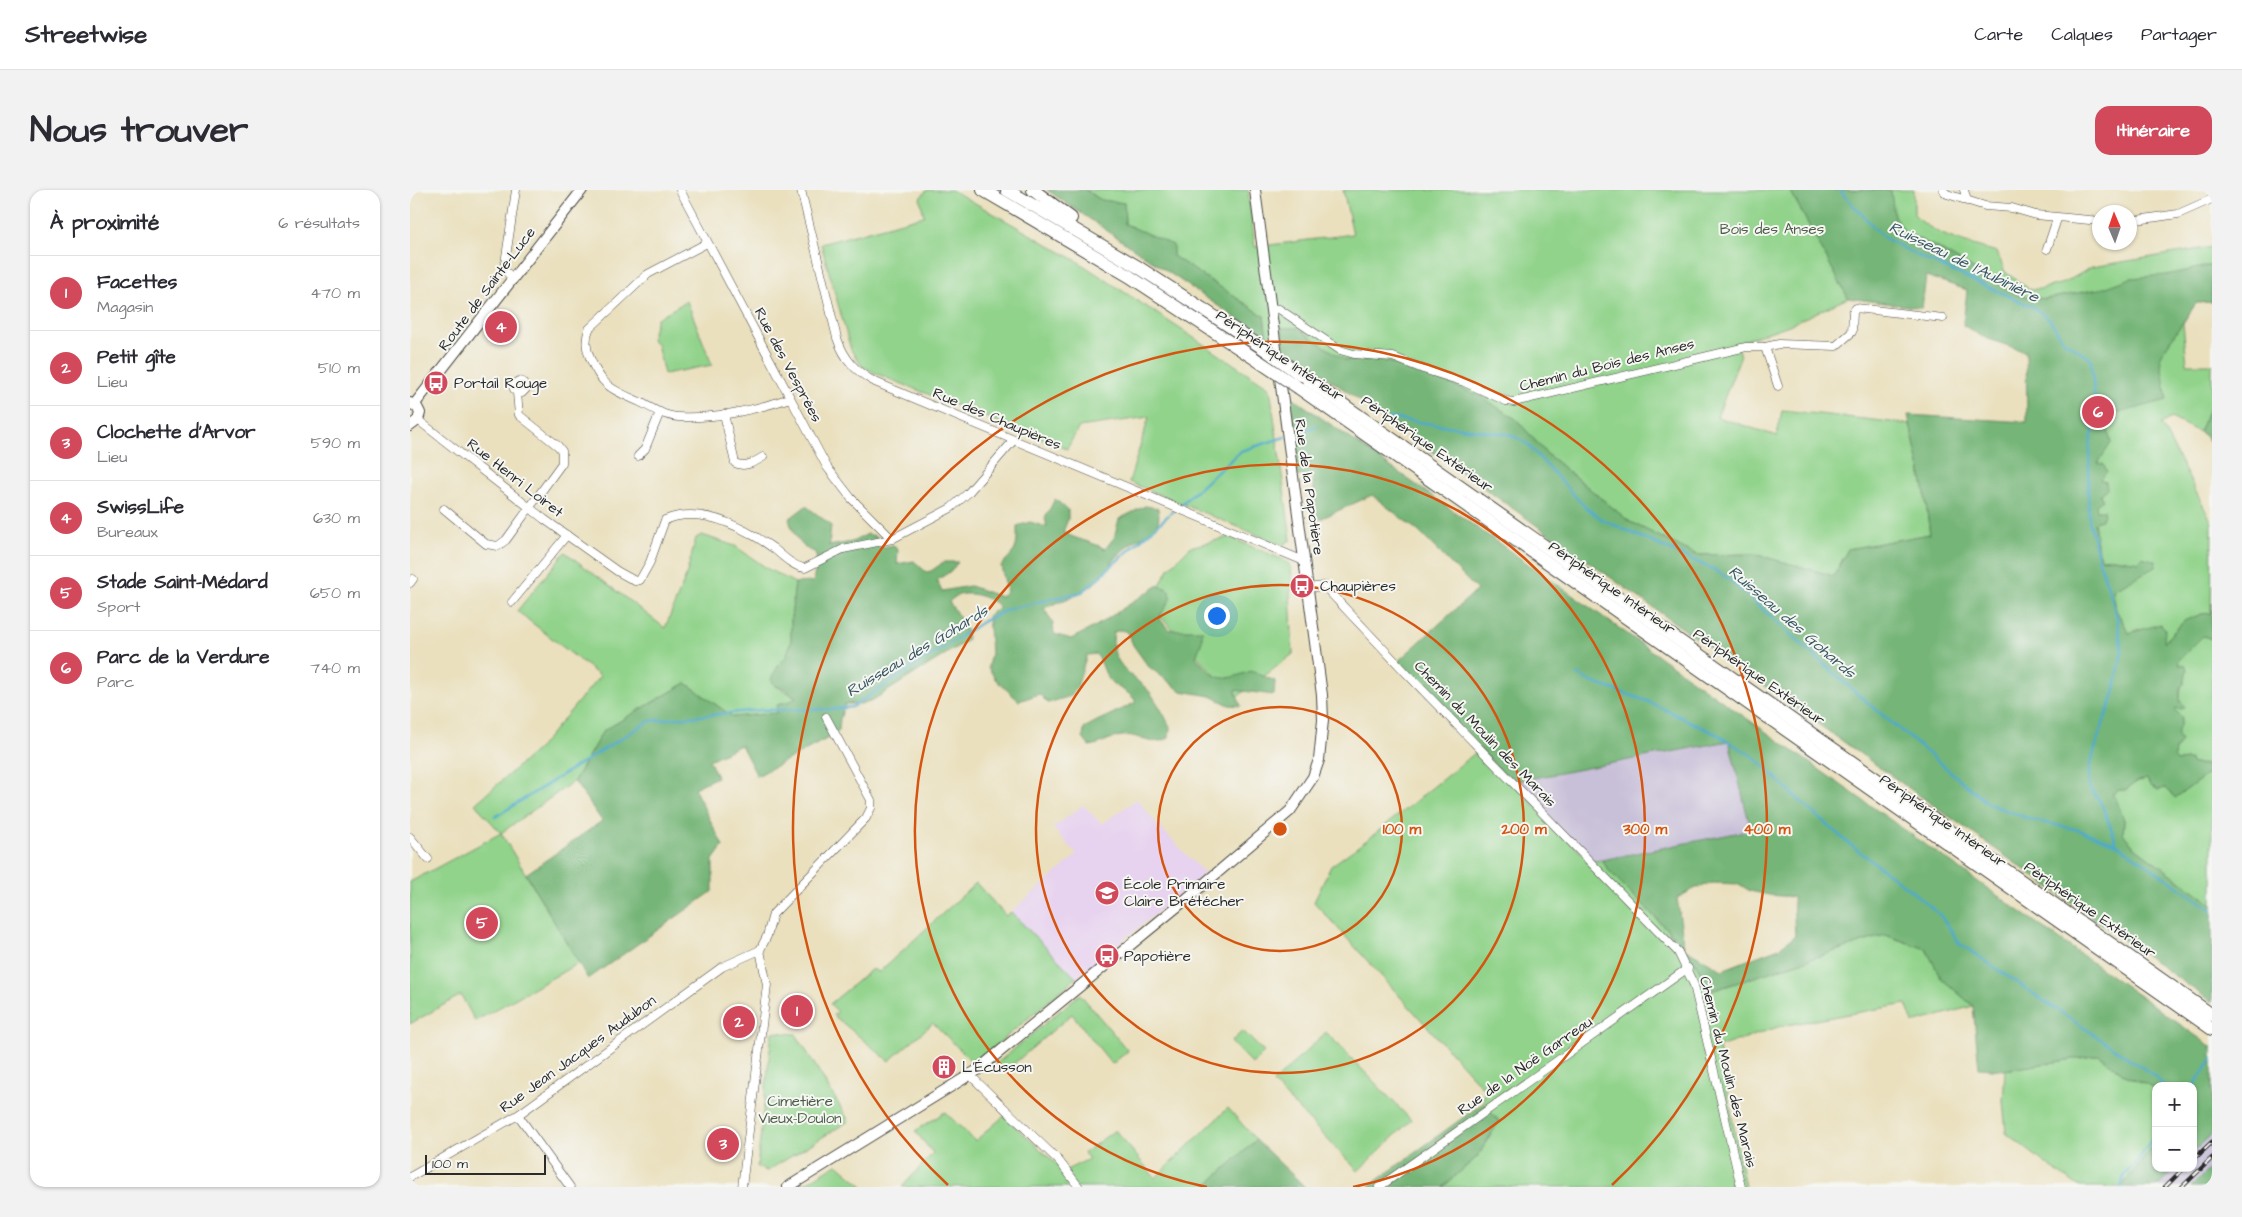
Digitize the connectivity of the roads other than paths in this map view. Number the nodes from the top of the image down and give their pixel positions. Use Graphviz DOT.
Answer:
graph roads {
  1 [pos="516,190"];
  2 [pos="582,190"];
  3 [pos="680,190"];
  4 [pos="801,190"];
  5 [pos="983,190"];
  6 [pos="1007,190"];
  7 [pos="1033,190"];
  8 [pos="1255,190"];
  9 [pos="1943,190"];
  10 [pos="1964,190"];
  11 [pos="2212,200"];
  12 [pos="1967,201"];
  13 [pos="2058,219"];
  14 [pos="2092,221"];
  15 [pos="2137,221"];
  16 [pos="1076,230"];
  17 [pos="707,243"];
  18 [pos="2047,249"];
  19 [pos="514,279"];
  20 [pos="1270,308"];
  21 [pos="1943,318"];
  22 [pos="1765,347"];
  23 [pos="1778,386"];
  24 [pos="517,393"];
  25 [pos="790,398"];
  26 [pos="412,404"];
  27 [pos="660,412"];
  28 [pos="724,414"];
  29 [pos="414,423"];
  30 [pos="1013,441"];
  31 [pos="638,456"];
  32 [pos="763,457"];
  33 [pos="530,508"];
  34 [pos="444,509"];
  35 [pos="567,535"];
  36 [pos="892,539"];
  37 [pos="1304,561"];
  38 [pos="1307,588"];
  39 [pos="512,602"];
  40 [pos="826,718"];
  41 [pos="410,837"];
  42 [pos="428,859"];
  43 [pos="760,950"];
  44 [pos="1688,968"];
  45 [pos="2212,1015"];
  46 [pos="2212,1029"];
  47 [pos="970,1075"];
  48 [pos="518,1115"];
  49 [pos="410,1177"];
  50 [pos="570,1187"];
  51 [pos="742,1187"];
  52 [pos="788,1187"];
  53 [pos="1079,1187"];
  54 [pos="1379,1187"];
  55 [pos="1741,1187"];
  1 -- 19 [label="street"];
  2 -- 19 [label="street, Route de Sainte-Luce"];
  3 -- 17 [label="street, Rue des Vesprées"];
  4 -- 30 [label="street, Rue des Chaupières"];
  5 -- 46 [label="highway, Périphérique Intérieur, bridge"];
  6 -- 16 [label="highway, Périphérique Extérieur"];
  7 -- 16 [label="highway"];
  8 -- 20 [label="street, Rue de la Papotière"];
  9 -- 12 [label="street"];
  10 -- 12 [label="street"];
  11 -- 15 [label="street"];
  12 -- 13 [label="street"];
  13 -- 14 [label="street"];
  13 -- 18 [label="street"];
  16 -- 45 [label="highway, Périphérique Extérieur, bridge"];
  17 -- 25 [label="street, Rue des Vesprées"];
  17 -- 27 [label="street"];
  19 -- 26 [label="street, Route de Sainte-Luce"];
  20 -- 22 [label="street, Chemin du Bois des Anses"];
  20 -- 37 [label="street, Rue de la Papotière"];
  21 -- 22 [label="street, Chemin du Bois des Anses"];
  22 -- 23 [label="street"];
  24 -- 33 [label="street"];
  25 -- 28 [label="street"];
  25 -- 36 [label="street, Rue des Vesprées"];
  26 -- 29 [label="street, Route de Sainte-Luce"];
  27 -- 28 [label="street"];
  27 -- 31 [label="street"];
  28 -- 32 [label="street"];
  29 -- 33 [label="street, Rue Henri Loiret"];
  30 -- 36 [label="street"];
  30 -- 37 [label="street, Rue des Chaupières"];
  33 -- 34 [label="street"];
  33 -- 35 [label="street, Rue Henri Loiret"];
  35 -- 36 [label="street, Rue Henri Loiret"];
  35 -- 39 [label="street"];
  37 -- 38 [label="street, Rue de la Papotière"];
  38 -- 44 [label="street, Chemin du Moulin des Marais"];
  38 -- 47 [label="street, Rue de la Papotière"];
  40 -- 43 [label="street"];
  41 -- 42 [label="street"];
  43 -- 48 [label="street, Rue Jean Jacques Audubon"];
  43 -- 51 [label="street"];
  44 -- 54 [label="street, Rue de la Noë Garreau"];
  44 -- 55 [label="street, Chemin du Moulin des Marais"];
  47 -- 52 [label="street, Rue de la Papotière"];
  47 -- 53 [label="street"];
  48 -- 49 [label="street, Rue Jean Jacques Audubon"];
  48 -- 50 [label="street"];
}
